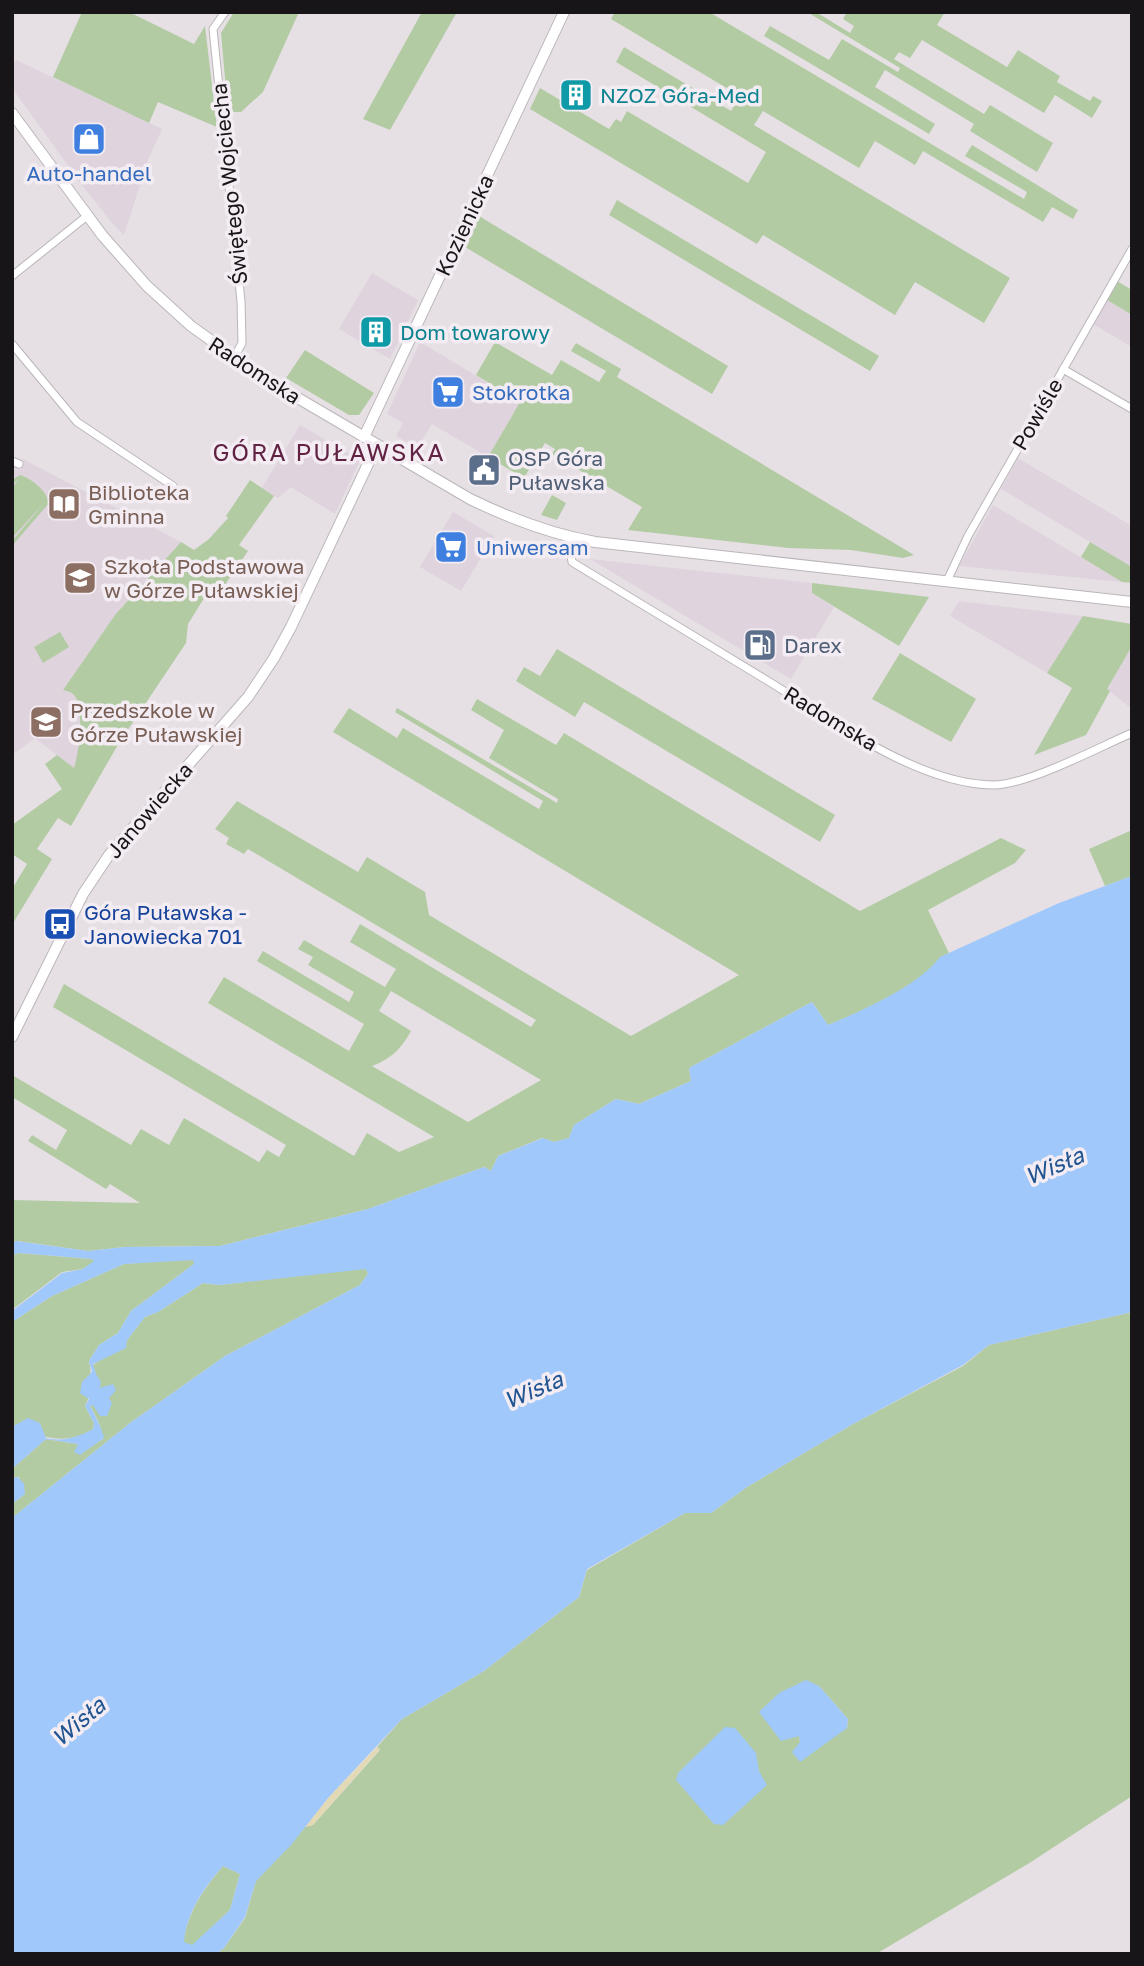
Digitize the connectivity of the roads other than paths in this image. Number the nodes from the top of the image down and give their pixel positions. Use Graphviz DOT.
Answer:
graph roads {
  1 [pos="225,12"];
  2 [pos="565,12"];
  3 [pos="12,113"];
  4 [pos="87,216"];
  5 [pos="1132,249"];
  6 [pos="12,276"];
  7 [pos="12,344"];
  8 [pos="234,359"];
  9 [pos="1063,369"];
  10 [pos="1132,409"];
  11 [pos="364,437"];
  12 [pos="377,445"];
  13 [pos="173,486"];
  14 [pos="568,537"];
  15 [pos="947,581"];
  16 [pos="1132,602"];
  17 [pos="1132,733"];
  18 [pos="12,1037"];
  1 -- 8 [label="street, Świętego Wojciecha"];
  2 -- 11 [label="main road, Kozienicka"];
  3 -- 4 [label="main road, Radomska"];
  4 -- 6 [label="street"];
  4 -- 8 [label="main road, Radomska"];
  5 -- 9 [label="street, Powiśle"];
  7 -- 13 [label="street"];
  8 -- 11 [label="main road, Radomska"];
  9 -- 10 [label="street"];
  9 -- 15 [label="street, Powiśle"];
  11 -- 12 [label="main road, Radomska"];
  12 -- 14 [label="main road, Radomska"];
  12 -- 18 [label="main road, Janowiecka"];
  14 -- 15 [label="main road, Radomska"];
  14 -- 17 [label="street, Radomska"];
  15 -- 16 [label="main road, Radomska"];
}
